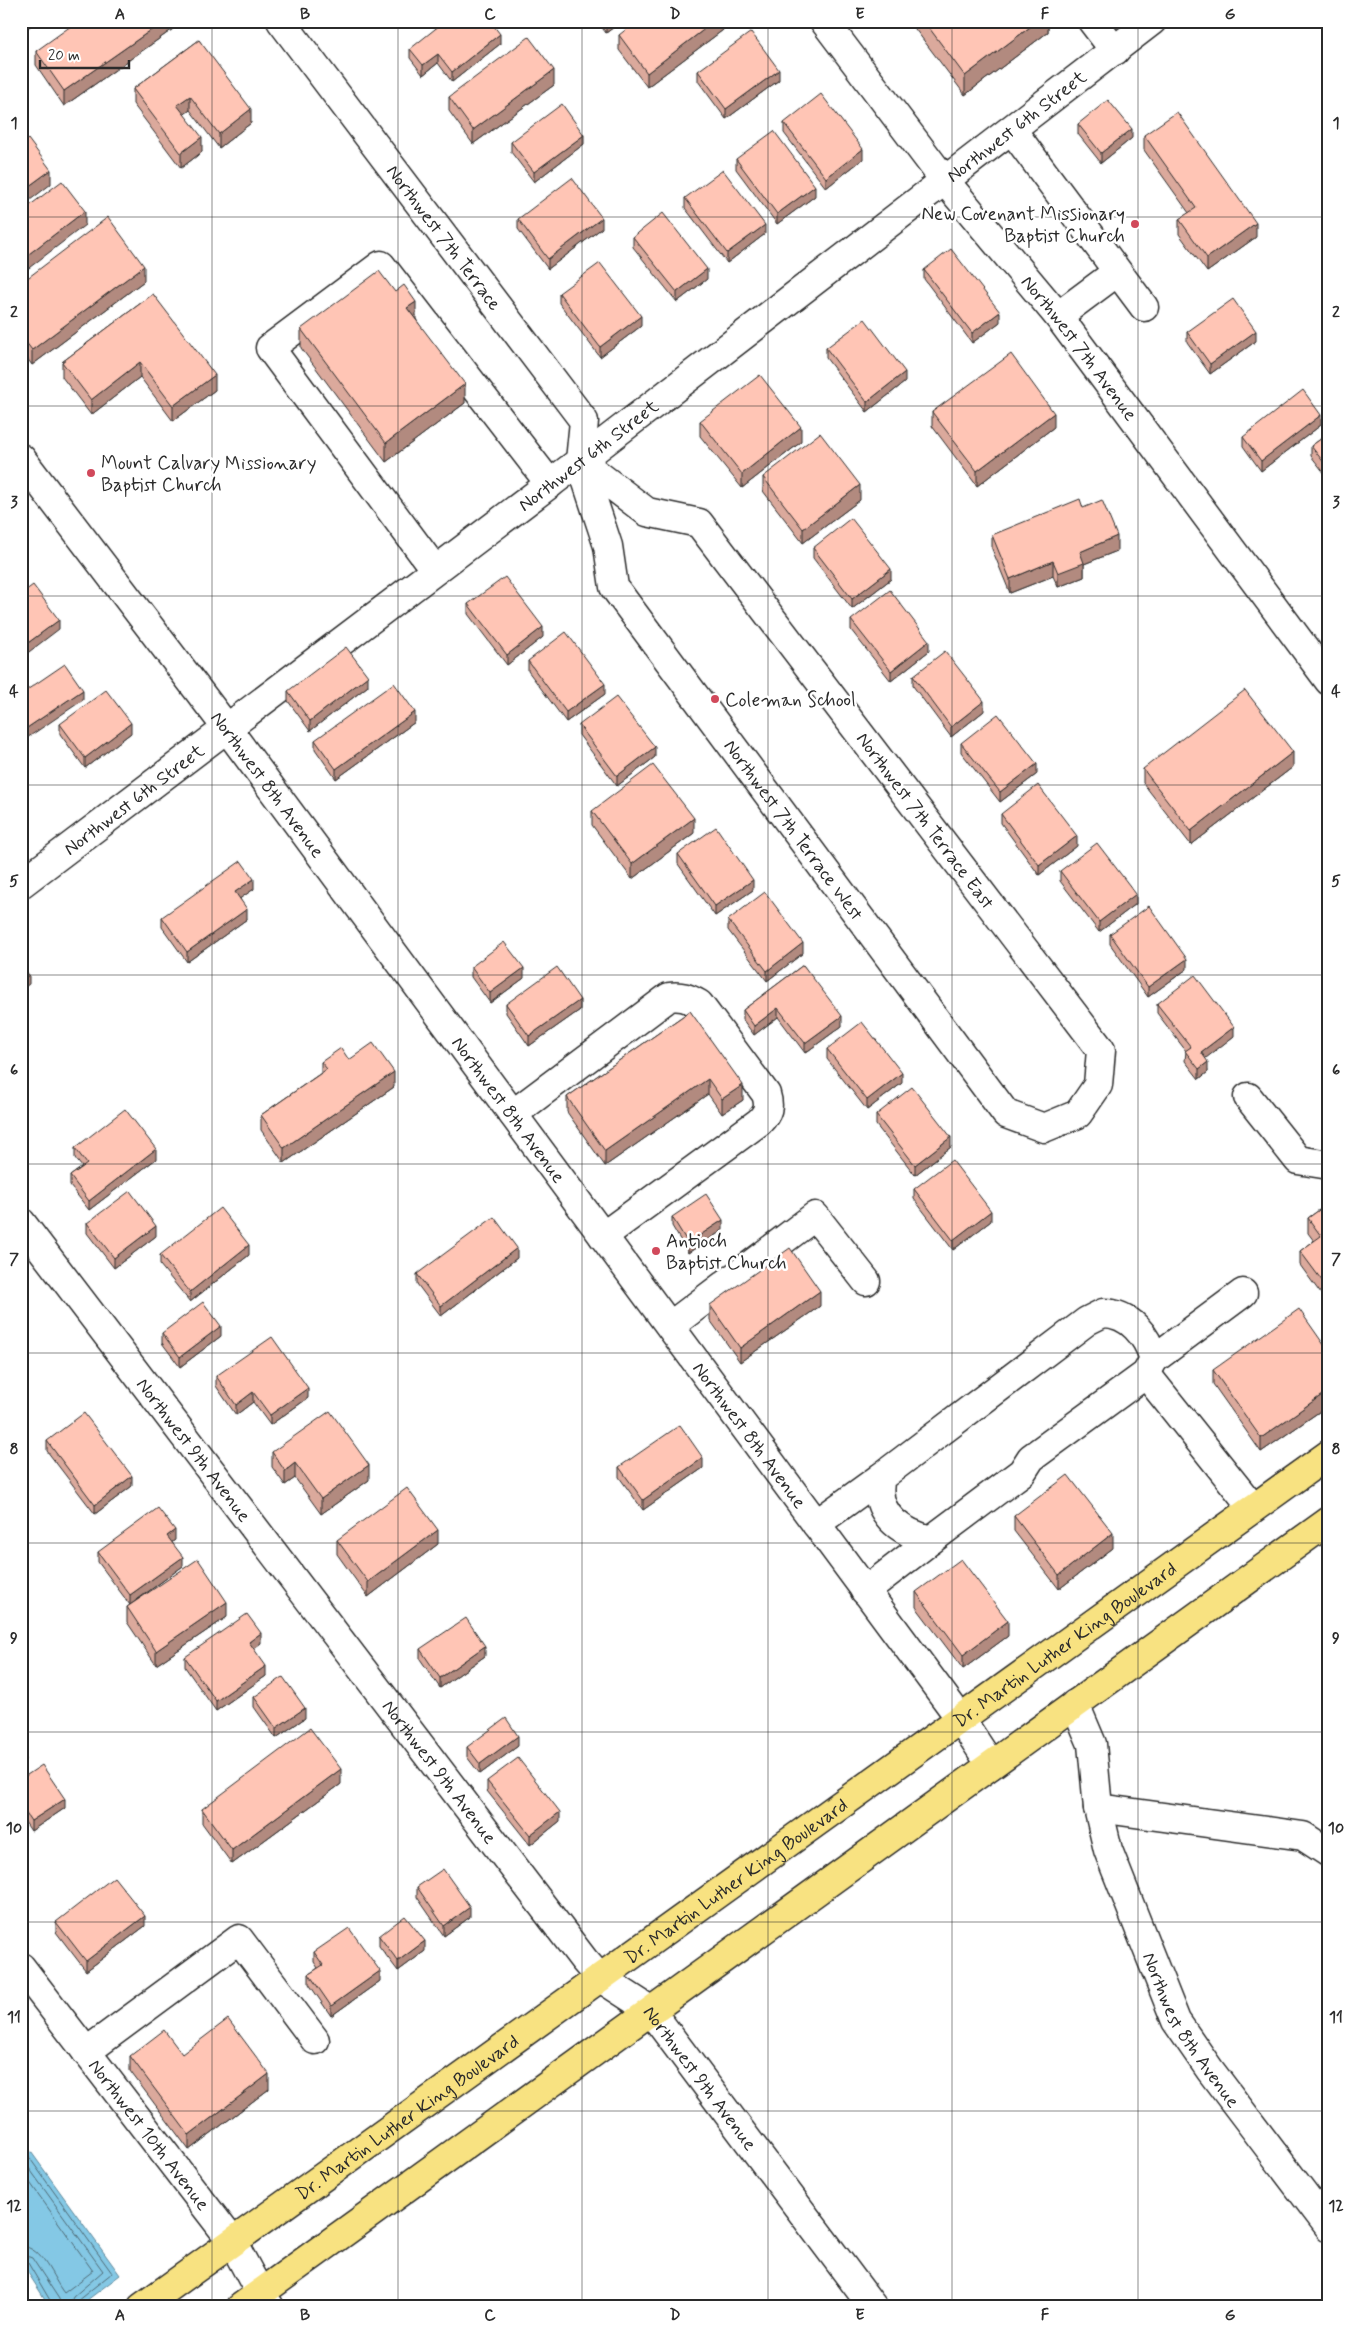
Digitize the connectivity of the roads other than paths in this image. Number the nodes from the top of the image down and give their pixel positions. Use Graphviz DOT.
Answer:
graph roads {
  1 [pos="281,21"];
  2 [pos="824,21"];
  3 [pos="1092,21"];
  4 [pos="1152,21"];
  5 [pos="1114,51"];
  6 [pos="1012,130"];
  7 [pos="945,181"];
  8 [pos="1117,272"];
  9 [pos="1144,307"];
  10 [pos="1058,316"];
  11 [pos="21,458"];
  12 [pos="580,461"];
  13 [pos="550,484"];
  14 [pos="435,570"];
  15 [pos="1329,681"];
  16 [pos="226,727"];
  17 [pos="21,884"];
  18 [pos="1248,1097"];
  19 [pos="513,1114"];
  20 [pos="1078,1114"];
  21 [pos="1329,1165"];
  22 [pos="21,1222"];
  23 [pos="603,1236"];
  24 [pos="866,1281"];
  25 [pos="1243,1293"];
  26 [pos="670,1326"];
  27 [pos="1150,1367"];
  28 [pos="1329,1454"];
  29 [pos="881,1477"];
  30 [pos="1253,1508"];
  31 [pos="1329,1521"];
  32 [pos="816,1524"];
  33 [pos="931,1540"];
  34 [pos="866,1590"];
  35 [pos="1075,1704"];
  36 [pos="960,1718"];
  37 [pos="990,1765"];
  38 [pos="1098,1808"];
  39 [pos="1329,1852"];
  40 [pos="21,1967"];
  41 [pos="599,1977"];
  42 [pos="650,2010"];
  43 [pos="315,2040"];
  44 [pos="86,2052"];
  45 [pos="1329,2227"];
  46 [pos="232,2241"];
  47 [pos="257,2302"];
  48 [pos="142,2307"];
  49 [pos="873,2307"];
  1 -- 12 [label="street, Northwest 7th Terrace"];
  2 -- 7 [label="street, Northwest 7th Avenue"];
  3 -- 5 [label="street"];
  4 -- 5 [label="street, Northwest 6th Street"];
  5 -- 6 [label="street, Northwest 6th Street"];
  6 -- 7 [label="street, Northwest 6th Street"];
  6 -- 8 [label="street"];
  7 -- 10 [label="street, Northwest 7th Avenue"];
  7 -- 12 [label="street, Northwest 6th Street"];
  8 -- 9 [label="street"];
  8 -- 10 [label="street"];
  10 -- 15 [label="street, Northwest 7th Avenue"];
  11 -- 16 [label="street, Northwest 8th Avenue"];
  12 -- 13 [label="street, Northwest 6th Street"];
  12 -- 20 [label="street, Northwest 7th Terrace West"];
  12 -- 20 [label="street, Northwest 7th Terrace East"];
  13 -- 14 [label="street, Northwest 6th Street"];
  13 -- 14 [label="street"];
  14 -- 16 [label="street, Northwest 6th Street"];
  16 -- 17 [label="street, Northwest 6th Street"];
  16 -- 19 [label="street, Northwest 8th Avenue"];
  18 -- 21 [label="street"];
  19 -- 23 [label="street, Northwest 8th Avenue"];
  19 -- 23 [label="street"];
  22 -- 41 [label="street, Northwest 9th Avenue"];
  23 -- 26 [label="street, Northwest 8th Avenue"];
  24 -- 26 [label="street"];
  25 -- 27 [label="street"];
  26 -- 32 [label="street, Northwest 8th Avenue"];
  27 -- 29 [label="street"];
  27 -- 30 [label="street"];
  27 -- 33 [label="street"];
  28 -- 30 [label="main road, Dr. Martin Luther King Boulevard"];
  29 -- 32 [label="street"];
  29 -- 33 [label="street"];
  30 -- 36 [label="main road, Dr. Martin Luther King Boulevard"];
  31 -- 35 [label="main road"];
  32 -- 34 [label="street, Northwest 8th Avenue"];
  33 -- 34 [label="street"];
  34 -- 36 [label="street, Northwest 8th Avenue"];
  35 -- 37 [label="main road"];
  35 -- 38 [label="street, Northwest 8th Avenue"];
  36 -- 37 [label="street, Northwest 8th Avenue"];
  36 -- 41 [label="main road, Dr. Martin Luther King Boulevard"];
  37 -- 42 [label="main road"];
  38 -- 39 [label="street"];
  38 -- 45 [label="street, Northwest 8th Avenue"];
  40 -- 44 [label="street, Northwest 10th Avenue"];
  41 -- 42 [label="street, Northwest 9th Avenue"];
  41 -- 46 [label="main road, Dr. Martin Luther King Boulevard"];
  42 -- 47 [label="main road"];
  42 -- 49 [label="street, Northwest 9th Avenue"];
  43 -- 44 [label="street"];
  44 -- 46 [label="street, Northwest 10th Avenue"];
  46 -- 47 [label="street, Northwest 10th Avenue"];
  46 -- 48 [label="main road, Dr. Martin Luther King Boulevard"];
}
